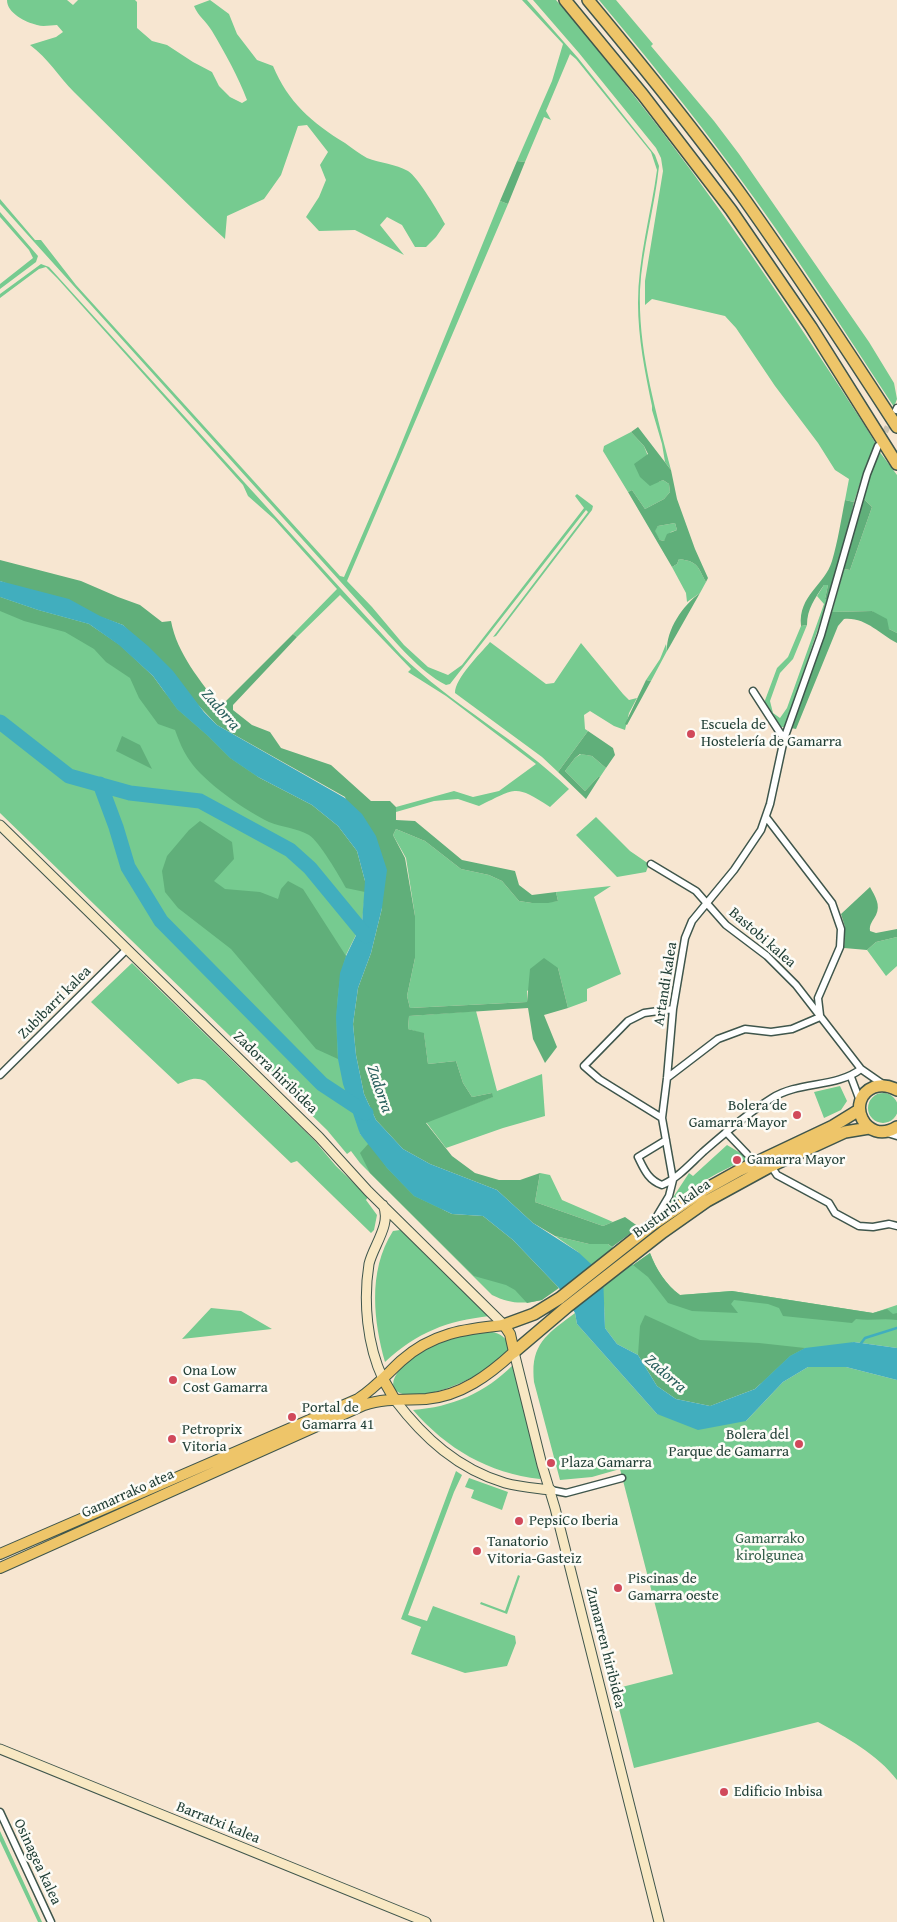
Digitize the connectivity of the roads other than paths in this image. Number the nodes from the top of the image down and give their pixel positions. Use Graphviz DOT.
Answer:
graph roads {
  1 [pos="565,0"];
  2 [pos="588,0"];
  3 [pos="897,427"];
  4 [pos="878,446"];
  5 [pos="897,464"];
  6 [pos="753,691"];
  7 [pos="784,739"];
  8 [pos="766,817"];
  9 [pos="0,825"];
  10 [pos="651,864"];
  11 [pos="706,903"];
  12 [pos="127,949"];
  13 [pos="672,1008"];
  14 [pos="820,1017"];
  15 [pos="861,1069"];
  16 [pos="0,1075"];
  17 [pos="851,1077"];
  18 [pos="667,1078"];
  19 [pos="885,1086"];
  20 [pos="897,1090"];
  21 [pos="860,1106"];
  22 [pos="662,1118"];
  23 [pos="897,1127"];
  24 [pos="869,1128"];
  25 [pos="726,1132"];
  26 [pos="883,1132"];
  27 [pos="897,1136"];
  28 [pos="666,1140"];
  29 [pos="747,1154"];
  30 [pos="773,1168"];
  31 [pos="673,1180"];
  32 [pos="383,1205"];
  33 [pos="403,1224"];
  34 [pos="652,1225"];
  35 [pos="897,1226"];
  36 [pos="382,1231"];
  37 [pos="563,1303"];
  38 [pos="504,1325"];
  39 [pos="514,1352"];
  40 [pos="383,1379"];
  41 [pos="395,1400"];
  42 [pos="622,1478"];
  43 [pos="551,1490"];
  44 [pos="0,1554"];
  45 [pos="0,1568"];
  46 [pos="0,1750"];
  47 [pos="0,1812"];
  48 [pos="51,1922"];
  49 [pos="426,1922"];
  50 [pos="659,1922"];
  1 -- 5 [label="highway"];
  2 -- 3 [label="highway"];
  4 -- 7 [label="street, Artandi kalea"];
  6 -- 7 [label="street"];
  7 -- 8 [label="street, Artandi kalea"];
  8 -- 11 [label="street, Artandi kalea"];
  8 -- 14 [label="street"];
  9 -- 12 [label="street, Zadorra hiribidea"];
  10 -- 11 [label="street, Bastobi kalea"];
  11 -- 13 [label="street, Artandi kalea"];
  11 -- 14 [label="street, Bastobi kalea"];
  12 -- 16 [label="street, Zubibarri kalea"];
  12 -- 32 [label="street, Zadorra hiribidea"];
  13 -- 18 [label="street, Artandi kalea"];
  13 -- 22 [label="street"];
  14 -- 15 [label="street, Bastobi kalea"];
  14 -- 18 [label="street"];
  15 -- 17 [label="street"];
  15 -- 19 [label="street, Bastobi kalea"];
  17 -- 21 [label="street"];
  17 -- 25 [label="street"];
  18 -- 22 [label="street, Artandi kalea"];
  19 -- 20 [label="highway"];
  19 -- 21 [label="highway, Busturbi kalea"];
  21 -- 24 [label="highway"];
  21 -- 34 [label="highway, Busturbi kalea"];
  22 -- 28 [label="street, Artandi kalea"];
  23 -- 26 [label="highway"];
  24 -- 26 [label="highway"];
  24 -- 30 [label="highway, Busturbi kalea"];
  25 -- 29 [label="street"];
  25 -- 31 [label="street"];
  26 -- 27 [label="street"];
  28 -- 31 [label="street, Artandi kalea"];
  28 -- 31 [label="street"];
  30 -- 35 [label="street"];
  30 -- 37 [label="highway, Busturbi kalea"];
  31 -- 34 [label="street, Artandi kalea"];
  32 -- 33 [label="street, Zadorra hiribidea"];
  32 -- 36 [label="street"];
  33 -- 36 [label="street"];
  33 -- 38 [label="street, Zadorra hiribidea"];
  34 -- 37 [label="highway, Busturbi kalea"];
  36 -- 40 [label="street"];
  37 -- 38 [label="highway, Busturbi kalea"];
  37 -- 39 [label="highway, Busturbi kalea"];
  38 -- 39 [label="main road, Zadorra hiribidea"];
  38 -- 40 [label="main road, Gamarrako atea"];
  39 -- 41 [label="main road, Gamarrako atea"];
  39 -- 43 [label="street, Zumarren hiribidea"];
  40 -- 41 [label="main road"];
  40 -- 44 [label="main road, Gamarrako atea"];
  41 -- 43 [label="street"];
  41 -- 45 [label="main road, Gamarrako atea"];
  42 -- 43 [label="street"];
  43 -- 50 [label="street, Zumarren hiribidea"];
  46 -- 49 [label="street, Barratxi kalea"];
  47 -- 48 [label="street, Osinagea kalea"];
}
